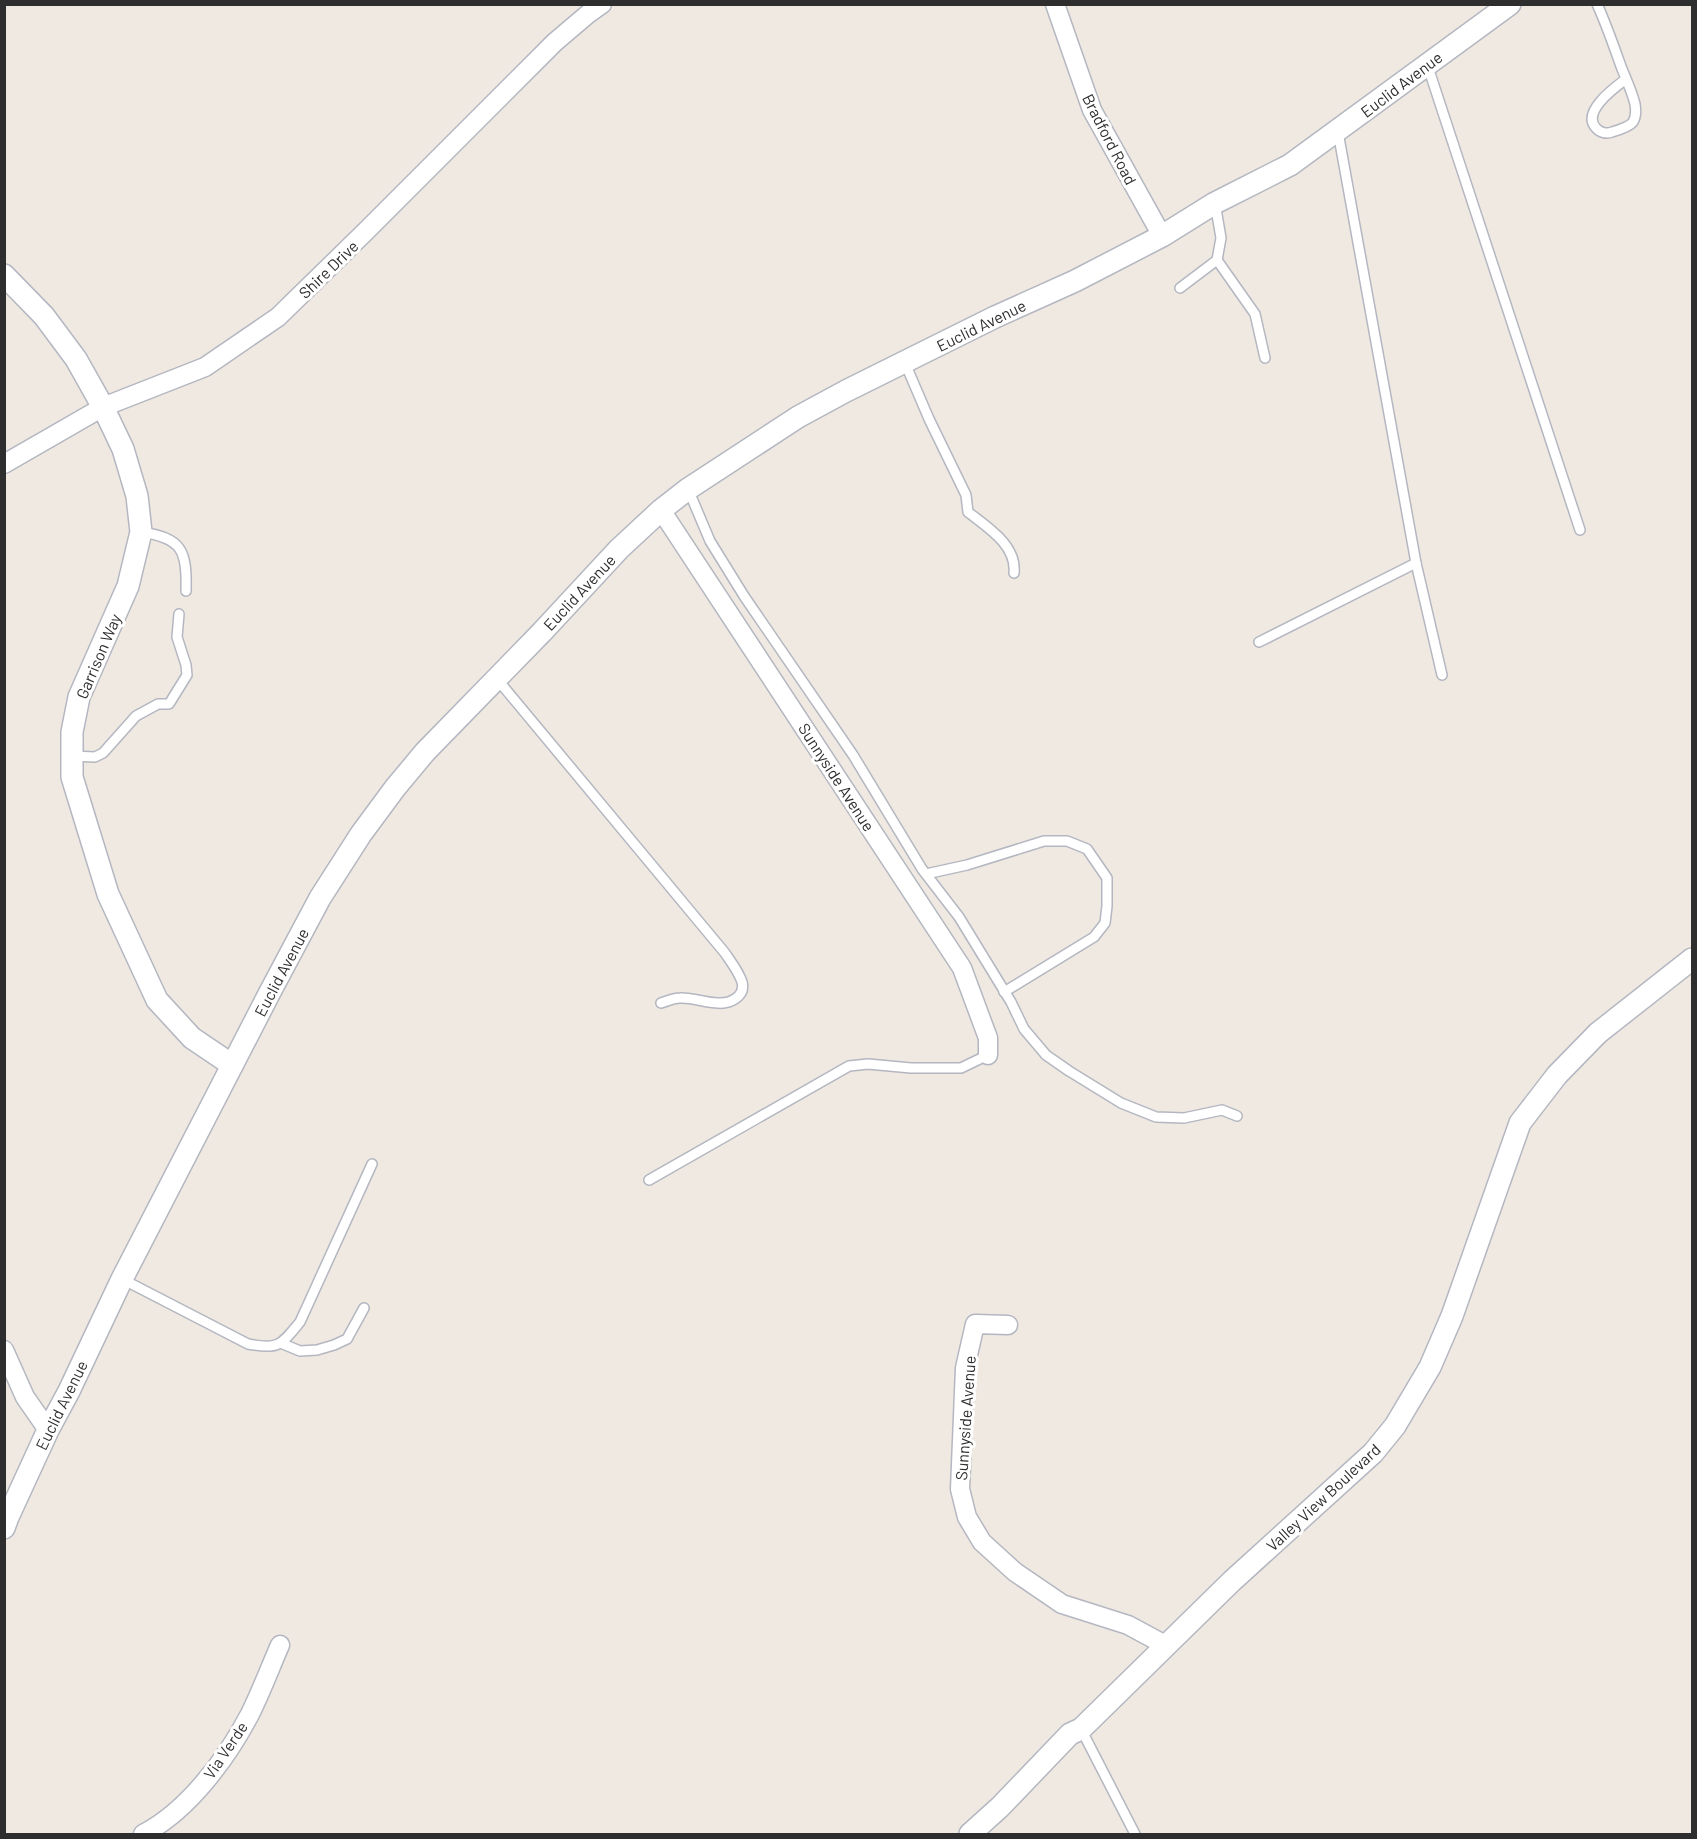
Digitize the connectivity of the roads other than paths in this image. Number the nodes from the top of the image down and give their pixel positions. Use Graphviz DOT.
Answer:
graph roads {
  1 [pos="602,4"];
  2 [pos="1055,4"];
  3 [pos="1510,4"];
  4 [pos="1597,4"];
  5 [pos="1427,64"];
  6 [pos="1626,79"];
  7 [pos="1338,132"];
  8 [pos="1215,203"];
  9 [pos="1162,236"];
  10 [pos="1216,260"];
  11 [pos="4,275"];
  12 [pos="1180,288"];
  13 [pos="1265,358"];
  14 [pos="905,363"];
  15 [pos="103,407"];
  16 [pos="4,464"];
  17 [pos="688,489"];
  18 [pos="661,510"];
  19 [pos="1580,530"];
  20 [pos="141,532"];
  21 [pos="1416,563"];
  22 [pos="1014,573"];
  23 [pos="186,591"];
  24 [pos="179,614"];
  25 [pos="1259,642"];
  26 [pos="1442,675"];
  27 [pos="497,679"];
  28 [pos="72,756"];
  29 [pos="926,874"];
  30 [pos="1692,959"];
  31 [pos="1004,992"];
  32 [pos="661,1003"];
  33 [pos="988,1055"];
  34 [pos="232,1065"];
  35 [pos="1237,1116"];
  36 [pos="372,1164"];
  37 [pos="649,1180"];
  38 [pos="122,1279"];
  39 [pos="364,1308"];
  40 [pos="1008,1325"];
  41 [pos="283,1344"];
  42 [pos="4,1350"];
  43 [pos="48,1430"];
  44 [pos="4,1528"];
  45 [pos="279,1645"];
  46 [pos="1167,1646"];
  47 [pos="1081,1729"];
  48 [pos="143,1834"];
  49 [pos="970,1834"];
  50 [pos="1135,1834"];
  1 -- 15 [label="street, Shire Drive"];
  2 -- 9 [label="street, Bradford Road"];
  3 -- 5 [label="street, Euclid Avenue"];
  4 -- 6 [label="lane"];
  5 -- 7 [label="street, Euclid Avenue"];
  5 -- 19 [label="lane"];
  6 -- 6 [label="lane"];
  7 -- 8 [label="street, Euclid Avenue"];
  7 -- 21 [label="lane"];
  8 -- 9 [label="street, Euclid Avenue"];
  8 -- 10 [label="lane"];
  9 -- 14 [label="street, Euclid Avenue"];
  10 -- 12 [label="lane"];
  10 -- 13 [label="lane"];
  11 -- 15 [label="street, Garrison Way"];
  14 -- 17 [label="street, Euclid Avenue"];
  14 -- 22 [label="lane"];
  15 -- 16 [label="street, Shire Drive"];
  15 -- 20 [label="street, Garrison Way"];
  17 -- 18 [label="street, Euclid Avenue"];
  17 -- 29 [label="lane"];
  18 -- 27 [label="street, Euclid Avenue"];
  18 -- 33 [label="street, Sunnyside Avenue"];
  20 -- 23 [label="lane"];
  20 -- 28 [label="street, Garrison Way"];
  21 -- 25 [label="lane"];
  21 -- 26 [label="lane"];
  24 -- 28 [label="lane"];
  27 -- 32 [label="lane"];
  27 -- 34 [label="street, Euclid Avenue"];
  28 -- 34 [label="street, Garrison Way"];
  29 -- 31 [label="lane"];
  29 -- 31 [label="lane"];
  30 -- 46 [label="street, Valley View Boulevard"];
  31 -- 35 [label="lane"];
  33 -- 37 [label="lane"];
  34 -- 38 [label="street, Euclid Avenue"];
  36 -- 41 [label="lane"];
  38 -- 41 [label="lane"];
  38 -- 43 [label="street, Euclid Avenue"];
  39 -- 41 [label="lane"];
  40 -- 46 [label="street, Sunnyside Avenue"];
  42 -- 43 [label="street"];
  43 -- 44 [label="street, Euclid Avenue"];
  45 -- 48 [label="street, Via Verde"];
  46 -- 47 [label="street, Valley View Boulevard"];
  47 -- 49 [label="street, Valley View Boulevard"];
  47 -- 50 [label="lane"];
}
